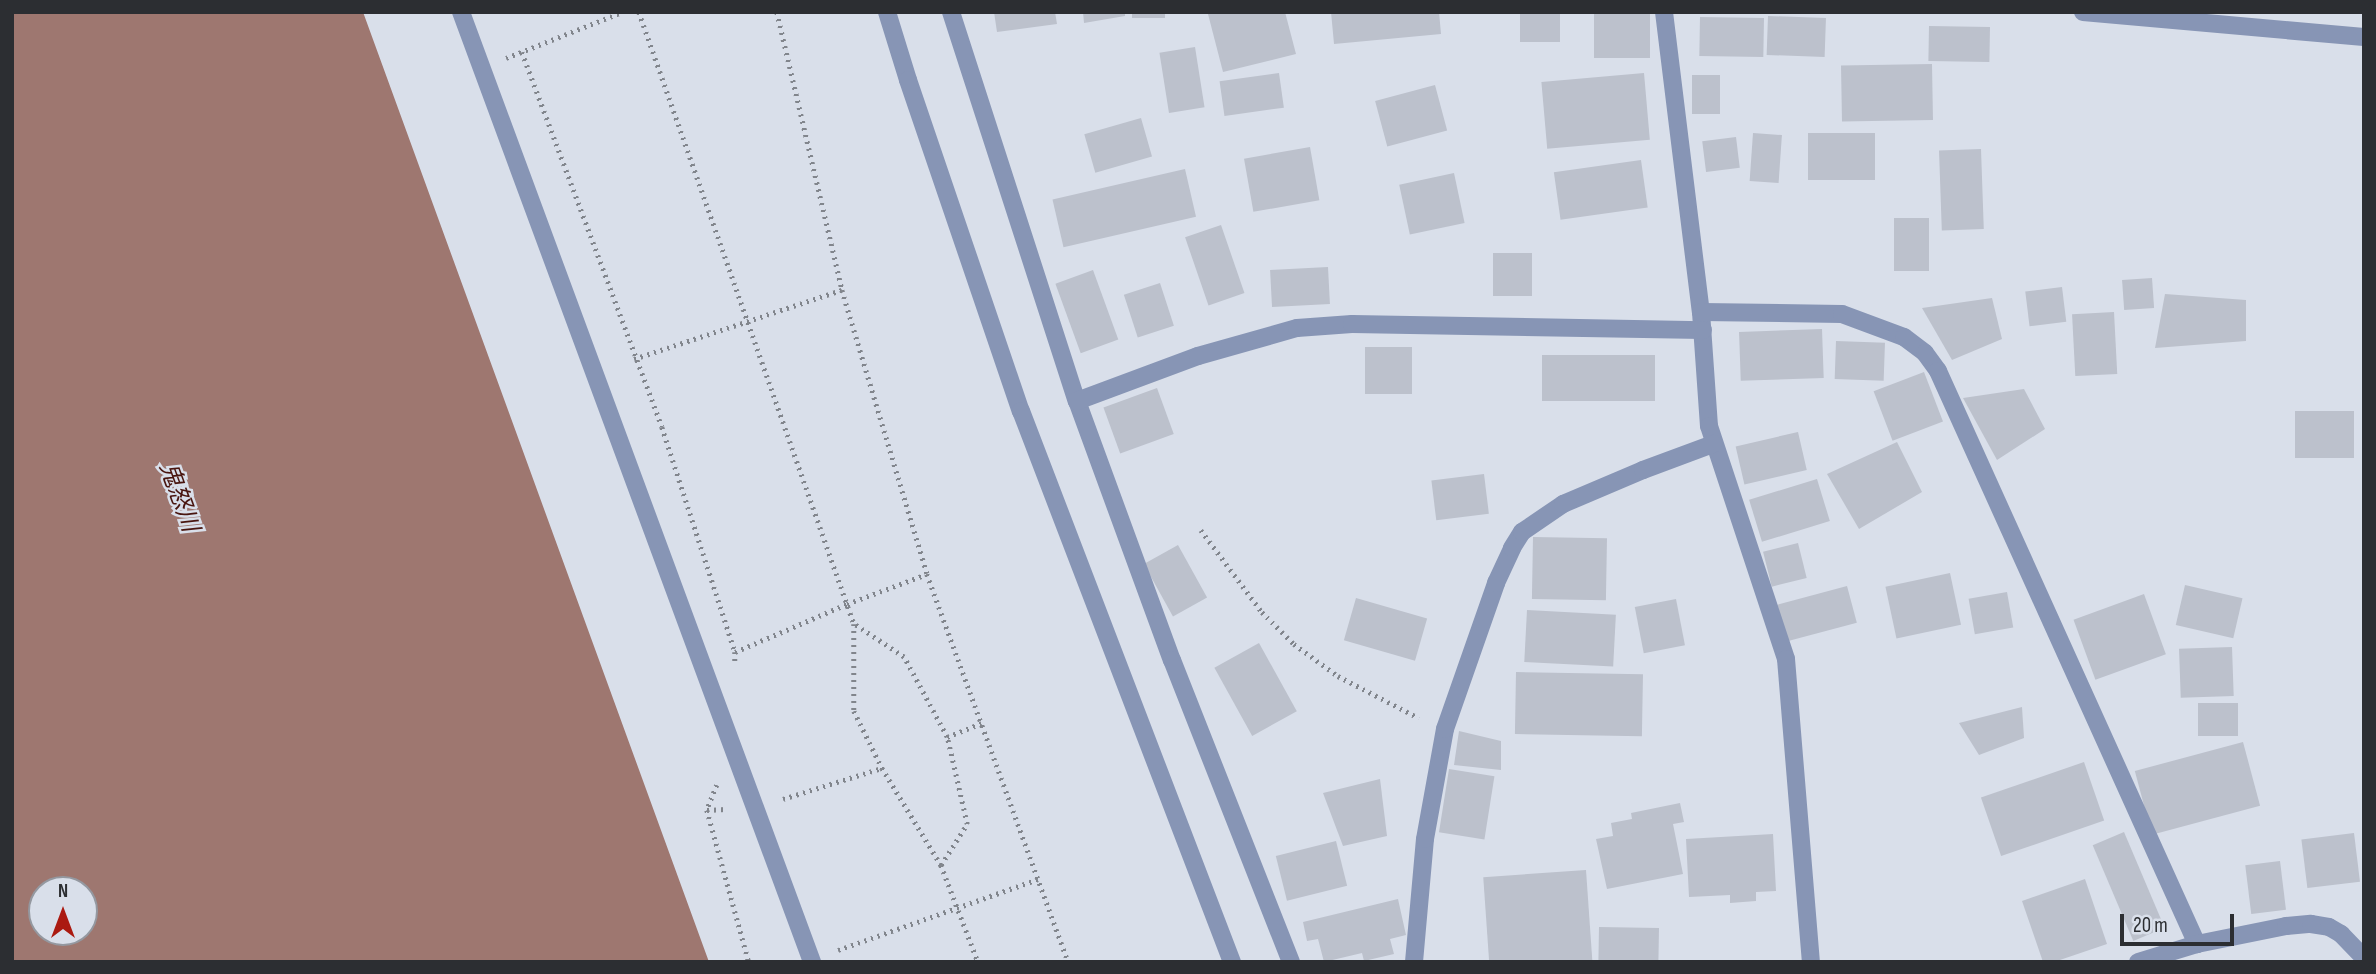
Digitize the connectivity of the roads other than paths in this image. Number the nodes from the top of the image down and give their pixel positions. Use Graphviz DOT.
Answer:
graph roads {
  1 [pos="461,12"];
  2 [pos="887,12"];
  3 [pos="951,12"];
  4 [pos="1664,12"];
  5 [pos="2084,12"];
  6 [pos="2186,17"];
  7 [pos="2364,37"];
  8 [pos="1701,312"];
  9 [pos="1703,330"];
  10 [pos="1077,401"];
  11 [pos="1713,444"];
  12 [pos="2197,944"];
  13 [pos="2364,958"];
  14 [pos="812,961"];
  15 [pos="1231,962"];
  16 [pos="1291,962"];
  17 [pos="1415,962"];
  18 [pos="1811,962"];
  19 [pos="2138,962"];
  1 -- 14 [label="street"];
  2 -- 15 [label="street"];
  3 -- 10 [label="street"];
  4 -- 8 [label="street"];
  5 -- 6 [label="street"];
  6 -- 7 [label="street"];
  8 -- 9 [label="street"];
  8 -- 12 [label="street"];
  9 -- 10 [label="street"];
  9 -- 11 [label="street"];
  10 -- 16 [label="street"];
  11 -- 17 [label="street"];
  11 -- 18 [label="street"];
  12 -- 13 [label="street"];
  12 -- 19 [label="street"];
}
